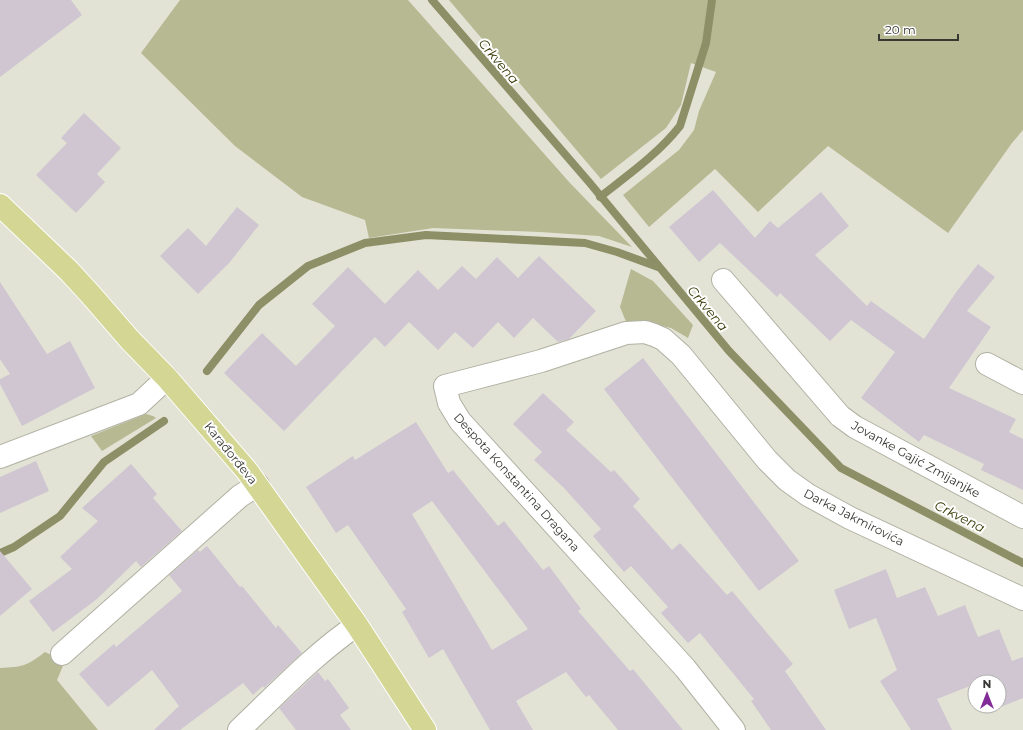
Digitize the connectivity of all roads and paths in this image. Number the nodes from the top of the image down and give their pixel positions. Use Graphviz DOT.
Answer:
graph roads {
  1 [pos="0,205"];
  2 [pos="723,280"];
  3 [pos="645,332"];
  4 [pos="987,364"];
  5 [pos="167,378"];
  6 [pos="1023,383"];
  7 [pos="0,457"];
  8 [pos="258,485"];
  9 [pos="1023,517"];
  10 [pos="1023,599"];
  11 [pos="357,625"];
  12 [pos="62,654"];
  13 [pos="421,728"];
  14 [pos="239,730"];
  15 [pos="734,730"];
  1 -- 5 [label="main road, Karađorđeva"];
  2 -- 9 [label="street, Jovanke Gajić Zmijanjke"];
  3 -- 10 [label="street, Darka Jakmirovića"];
  3 -- 15 [label="street, Despota Konstantina Dragana"];
  4 -- 6 [label="street"];
  5 -- 7 [label="street"];
  5 -- 8 [label="main road, Karađorđeva"];
  8 -- 11 [label="main road, Karađorđeva"];
  8 -- 12 [label="street"];
  11 -- 13 [label="main road, Karađorđeva"];
  11 -- 14 [label="street"];
}
